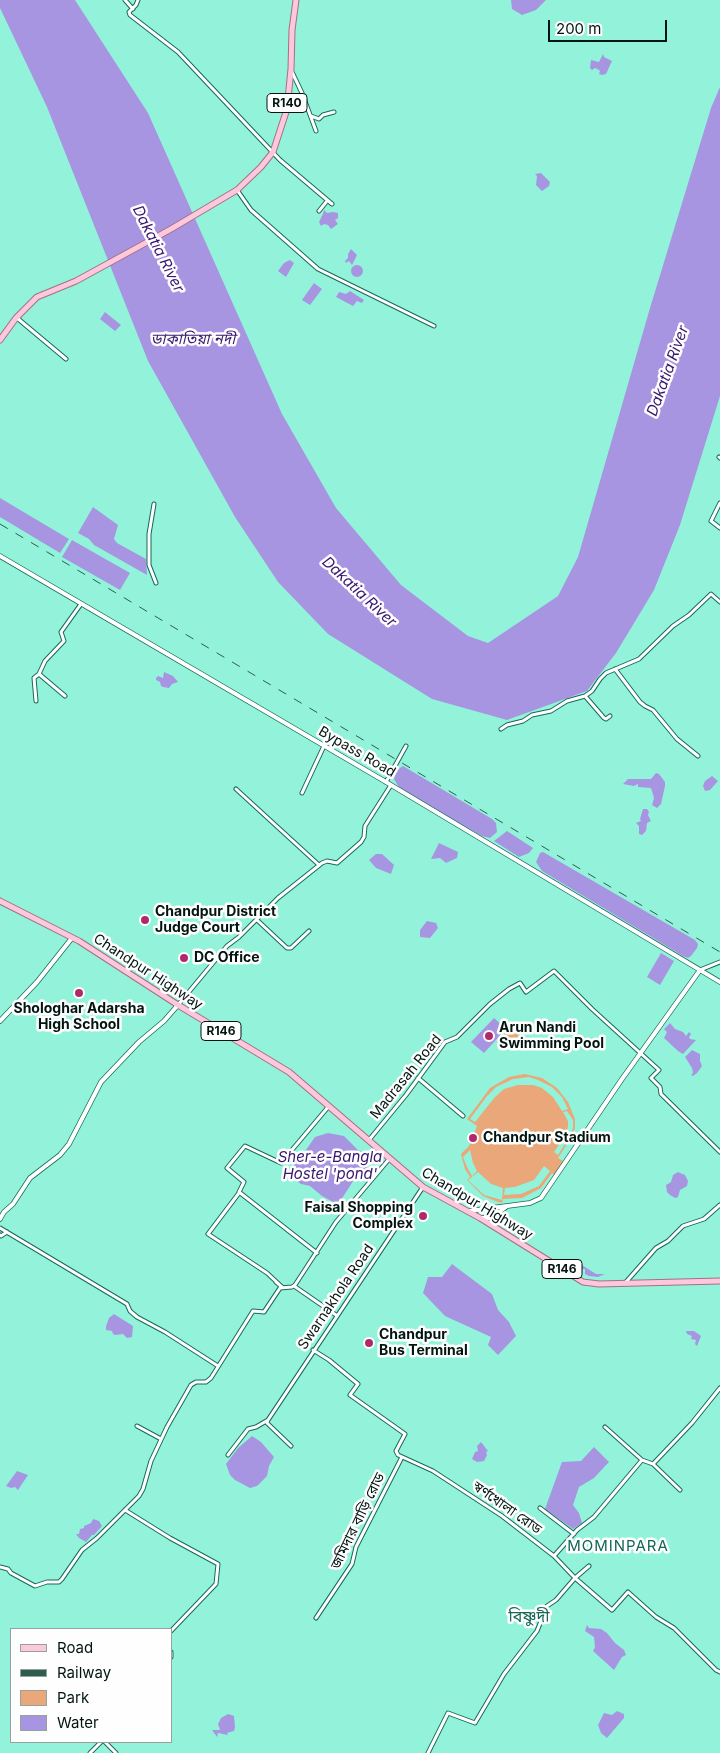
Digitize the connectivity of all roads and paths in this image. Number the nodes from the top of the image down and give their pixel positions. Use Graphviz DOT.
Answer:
graph roads {
  1 [pos="125,0"];
  2 [pos="138,0"];
  3 [pos="296,0"];
  4 [pos="133,8"];
  5 [pos="291,69"];
  6 [pos="334,112"];
  7 [pos="311,116"];
  8 [pos="316,131"];
  9 [pos="273,152"];
  10 [pos="237,190"];
  11 [pos="327,201"];
  12 [pos="332,204"];
  13 [pos="319,211"];
  14 [pos="16,318"];
  15 [pos="434,326"];
  16 [pos="0,340"];
  17 [pos="66,359"];
  18 [pos="720,503"];
  19 [pos="154,504"];
  20 [pos="720,528"];
  21 [pos="0,556"];
  22 [pos="156,583"];
  23 [pos="720,602"];
  24 [pos="81,604"];
  25 [pos="615,668"];
  26 [pos="39,674"];
  27 [pos="64,696"];
  28 [pos="585,696"];
  29 [pos="36,701"];
  30 [pos="610,716"];
  31 [pos="501,729"];
  32 [pos="324,746"];
  33 [pos="406,746"];
  34 [pos="698,756"];
  35 [pos="386,782"];
  36 [pos="391,785"];
  37 [pos="236,789"];
  38 [pos="302,793"];
  39 [pos="319,865"];
  40 [pos="0,900"];
  41 [pos="257,920"];
  42 [pos="309,931"];
  43 [pos="72,938"];
  44 [pos="720,962"];
  45 [pos="700,970"];
  46 [pos="720,982"];
  47 [pos="178,1005"];
  48 [pos="0,1022"];
  49 [pos="641,1052"];
  50 [pos="418,1078"];
  51 [pos="329,1106"];
  52 [pos="463,1116"];
  53 [pos="368,1140"];
  54 [pos="720,1152"];
  55 [pos="390,1158"];
  56 [pos="423,1187"];
  57 [pos="239,1192"];
  58 [pos="720,1205"];
  59 [pos="506,1207"];
  60 [pos="469,1211"];
  61 [pos="480,1218"];
  62 [pos="0,1219"];
  63 [pos="0,1228"];
  64 [pos="7,1232"];
  65 [pos="0,1235"];
  66 [pos="316,1253"];
  67 [pos="720,1281"];
  68 [pos="276,1282"];
  69 [pos="624,1284"];
  70 [pos="294,1286"];
  71 [pos="282,1287"];
  72 [pos="336,1315"];
  73 [pos="313,1350"];
  74 [pos="218,1366"];
  75 [pos="720,1388"];
  76 [pos="268,1420"];
  77 [pos="137,1426"];
  78 [pos="605,1427"];
  79 [pos="161,1439"];
  80 [pos="290,1446"];
  81 [pos="228,1455"];
  82 [pos="402,1457"];
  83 [pos="642,1460"];
  84 [pos="653,1464"];
  85 [pos="680,1490"];
  86 [pos="540,1508"];
  87 [pos="125,1510"];
  88 [pos="574,1534"];
  89 [pos="554,1556"];
  90 [pos="589,1566"];
  91 [pos="0,1567"];
  92 [pos="575,1578"];
  93 [pos="316,1618"];
  94 [pos="172,1629"];
  95 [pos="720,1672"];
  96 [pos="100,1743"];
  97 [pos="106,1743"];
  98 [pos="90,1753"];
  99 [pos="116,1753"];
  100 [pos="428,1753"];
  1 -- 4 [label="street"];
  2 -- 4 [label="street"];
  3 -- 5 [label="main road, R140"];
  4 -- 9 [label="street"];
  5 -- 7 [label="street"];
  5 -- 9 [label="main road, R140"];
  6 -- 7 [label="street"];
  7 -- 8 [label="street"];
  9 -- 10 [label="main road, R140"];
  9 -- 11 [label="street"];
  10 -- 14 [label="main road, R140"];
  10 -- 15 [label="street"];
  11 -- 12 [label="street"];
  11 -- 13 [label="street"];
  14 -- 16 [label="main road, R140"];
  14 -- 17 [label="street"];
  18 -- 20 [label="street"];
  19 -- 22 [label="street"];
  21 -- 24 [label="street, Bypass Road"];
  23 -- 25 [label="street"];
  24 -- 26 [label="street"];
  24 -- 32 [label="street, Bypass Road"];
  25 -- 28 [label="street"];
  25 -- 34 [label="street"];
  26 -- 27 [label="street"];
  26 -- 29 [label="street"];
  28 -- 30 [label="street"];
  28 -- 31 [label="street"];
  32 -- 35 [label="street, Bypass Road"];
  32 -- 38 [label="street"];
  33 -- 35 [label="street"];
  35 -- 36 [label="street, Bypass Road"];
  36 -- 39 [label="street"];
  36 -- 45 [label="street, Bypass Road"];
  37 -- 39 [label="street"];
  39 -- 41 [label="street"];
  40 -- 43 [label="main road, Chandpur Highway / R146"];
  41 -- 42 [label="street"];
  41 -- 47 [label="street"];
  43 -- 47 [label="main road, Chandpur Highway / R146"];
  43 -- 48 [label="street"];
  44 -- 45 [label="street"];
  45 -- 46 [label="street, Bypass Road"];
  45 -- 49 [label="street"];
  47 -- 51 [label="main road, Chandpur Highway / R146"];
  47 -- 62 [label="street"];
  49 -- 50 [label="street, Madrasah Road"];
  49 -- 54 [label="street"];
  49 -- 59 [label="street"];
  50 -- 52 [label="street"];
  50 -- 53 [label="street, Madrasah Road"];
  51 -- 53 [label="main road, Chandpur Highway / R146"];
  51 -- 57 [label="street"];
  53 -- 55 [label="main road, Chandpur Highway / R146"];
  55 -- 56 [label="main road, Chandpur Highway / R146"];
  55 -- 66 [label="street"];
  56 -- 60 [label="main road, Chandpur Highway / R146"];
  56 -- 72 [label="street, Swarnakhola Road"];
  57 -- 66 [label="street"];
  57 -- 71 [label="street"];
  58 -- 69 [label="street"];
  59 -- 60 [label="street"];
  59 -- 61 [label="street"];
  60 -- 61 [label="main road, Chandpur Highway / R146"];
  61 -- 69 [label="main road, Chandpur Highway / R146"];
  63 -- 64 [label="street"];
  64 -- 65 [label="street"];
  64 -- 74 [label="street"];
  66 -- 70 [label="street"];
  67 -- 69 [label="main road, Chandpur Highway / R146"];
  68 -- 71 [label="street"];
  70 -- 71 [label="street"];
  70 -- 72 [label="street"];
  71 -- 74 [label="street"];
  72 -- 73 [label="street, Swarnakhola Road"];
  73 -- 76 [label="street, Swarnakhola Road"];
  73 -- 82 [label="street"];
  74 -- 79 [label="street"];
  75 -- 84 [label="street"];
  76 -- 80 [label="street"];
  76 -- 81 [label="street"];
  77 -- 79 [label="street"];
  78 -- 83 [label="street"];
  79 -- 87 [label="street"];
  82 -- 89 [label="street, স্বর্ণখোলা রোড"];
  82 -- 93 [label="street, জমিদার বাড়ি রোড"];
  83 -- 84 [label="street"];
  83 -- 88 [label="street"];
  84 -- 85 [label="street"];
  86 -- 88 [label="street"];
  87 -- 91 [label="street"];
  87 -- 94 [label="street"];
  88 -- 89 [label="street"];
  89 -- 92 [label="street, স্বর্ণখোলা রোড"];
  90 -- 92 [label="street"];
  92 -- 95 [label="street, স্বর্ণখোলা রোড"];
  92 -- 100 [label="street"];
  96 -- 98 [label="street"];
  97 -- 99 [label="street"];
}
